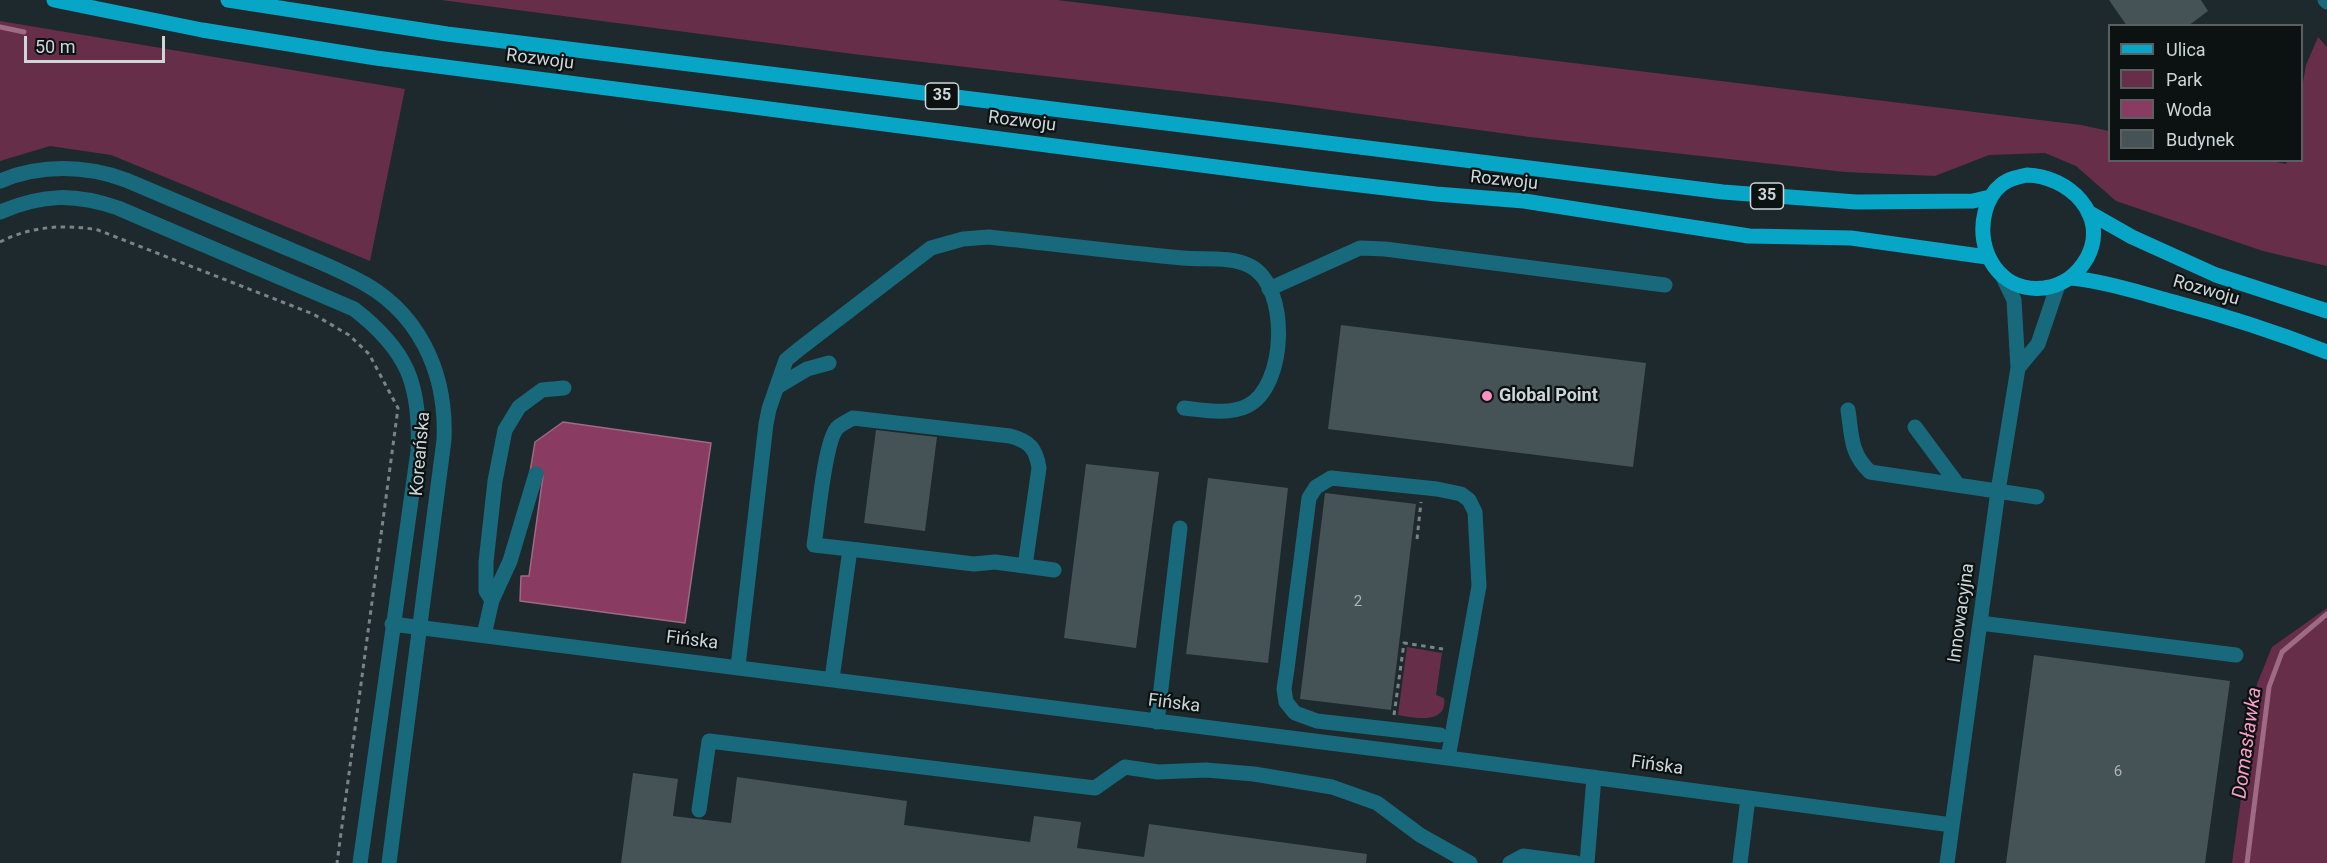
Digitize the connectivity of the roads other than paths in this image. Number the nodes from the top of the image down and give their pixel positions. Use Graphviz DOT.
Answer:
graph roads {
  1 [pos="54,0"];
  2 [pos="228,0"];
  3 [pos="0,181"];
  4 [pos="1990,197"];
  5 [pos="0,212"];
  6 [pos="2088,212"];
  7 [pos="1987,257"];
  8 [pos="2002,275"];
  9 [pos="2072,278"];
  10 [pos="1665,285"];
  11 [pos="2058,285"];
  12 [pos="1269,289"];
  13 [pos="2327,311"];
  14 [pos="2327,352"];
  15 [pos="829,363"];
  16 [pos="2018,368"];
  17 [pos="777,387"];
  18 [pos="564,388"];
  19 [pos="1184,408"];
  20 [pos="1848,410"];
  21 [pos="1915,428"];
  22 [pos="536,474"];
  23 [pos="1958,485"];
  24 [pos="1998,491"];
  25 [pos="2037,497"];
  26 [pos="1180,528"];
  27 [pos="850,549"];
  28 [pos="1025,566"];
  29 [pos="1054,570"];
  30 [pos="492,600"];
  31 [pos="1980,623"];
  32 [pos="392,624"];
  33 [pos="420,627"];
  34 [pos="484,635"];
  35 [pos="2236,655"];
  36 [pos="738,666"];
  37 [pos="832,679"];
  38 [pos="1157,722"];
  39 [pos="1440,735"];
  40 [pos="1448,758"];
  41 [pos="1594,777"];
  42 [pos="1748,798"];
  43 [pos="699,810"];
  44 [pos="1952,825"];
  45 [pos="360,863"];
  46 [pos="389,863"];
  47 [pos="1470,863"];
  48 [pos="1510,863"];
  49 [pos="1576,863"];
  50 [pos="1587,863"];
  51 [pos="1740,863"];
  52 [pos="1947,863"];
  1 -- 7 [label="main road, Rozwoju / 35"];
  2 -- 4 [label="main road, Rozwoju / 35"];
  3 -- 33 [label="street, Koreańska"];
  4 -- 6 [label="main road"];
  4 -- 7 [label="main road"];
  5 -- 32 [label="street, Koreańska"];
  6 -- 9 [label="main road"];
  6 -- 13 [label="main road, Rozwoju"];
  7 -- 8 [label="main road"];
  8 -- 11 [label="main road"];
  8 -- 16 [label="street, Innowacyjna"];
  9 -- 11 [label="main road"];
  9 -- 14 [label="main road, Rozwoju"];
  10 -- 12 [label="street"];
  11 -- 16 [label="street"];
  12 -- 17 [label="street"];
  12 -- 19 [label="street"];
  15 -- 17 [label="street"];
  16 -- 24 [label="street, Innowacyjna"];
  17 -- 36 [label="street"];
  18 -- 30 [label="street"];
  20 -- 23 [label="street"];
  21 -- 23 [label="street"];
  22 -- 30 [label="street"];
  23 -- 24 [label="street"];
  24 -- 25 [label="street"];
  24 -- 31 [label="street, Innowacyjna"];
  26 -- 38 [label="street"];
  27 -- 28 [label="street"];
  27 -- 28 [label="street"];
  27 -- 37 [label="street"];
  28 -- 29 [label="street"];
  30 -- 34 [label="street"];
  31 -- 35 [label="street"];
  31 -- 44 [label="street, Innowacyjna"];
  32 -- 33 [label="street, Fińska"];
  32 -- 45 [label="street, Koreańska"];
  33 -- 34 [label="street, Fińska"];
  33 -- 46 [label="street, Koreańska"];
  34 -- 36 [label="street, Fińska"];
  36 -- 37 [label="street, Fińska"];
  37 -- 38 [label="street, Fińska"];
  38 -- 40 [label="street, Fińska"];
  39 -- 40 [label="street"];
  40 -- 41 [label="street, Fińska"];
  41 -- 42 [label="street, Fińska"];
  41 -- 50 [label="street"];
  42 -- 44 [label="street, Fińska"];
  42 -- 51 [label="street"];
  43 -- 47 [label="street"];
  44 -- 52 [label="street, Innowacyjna"];
  48 -- 49 [label="street"];
}
